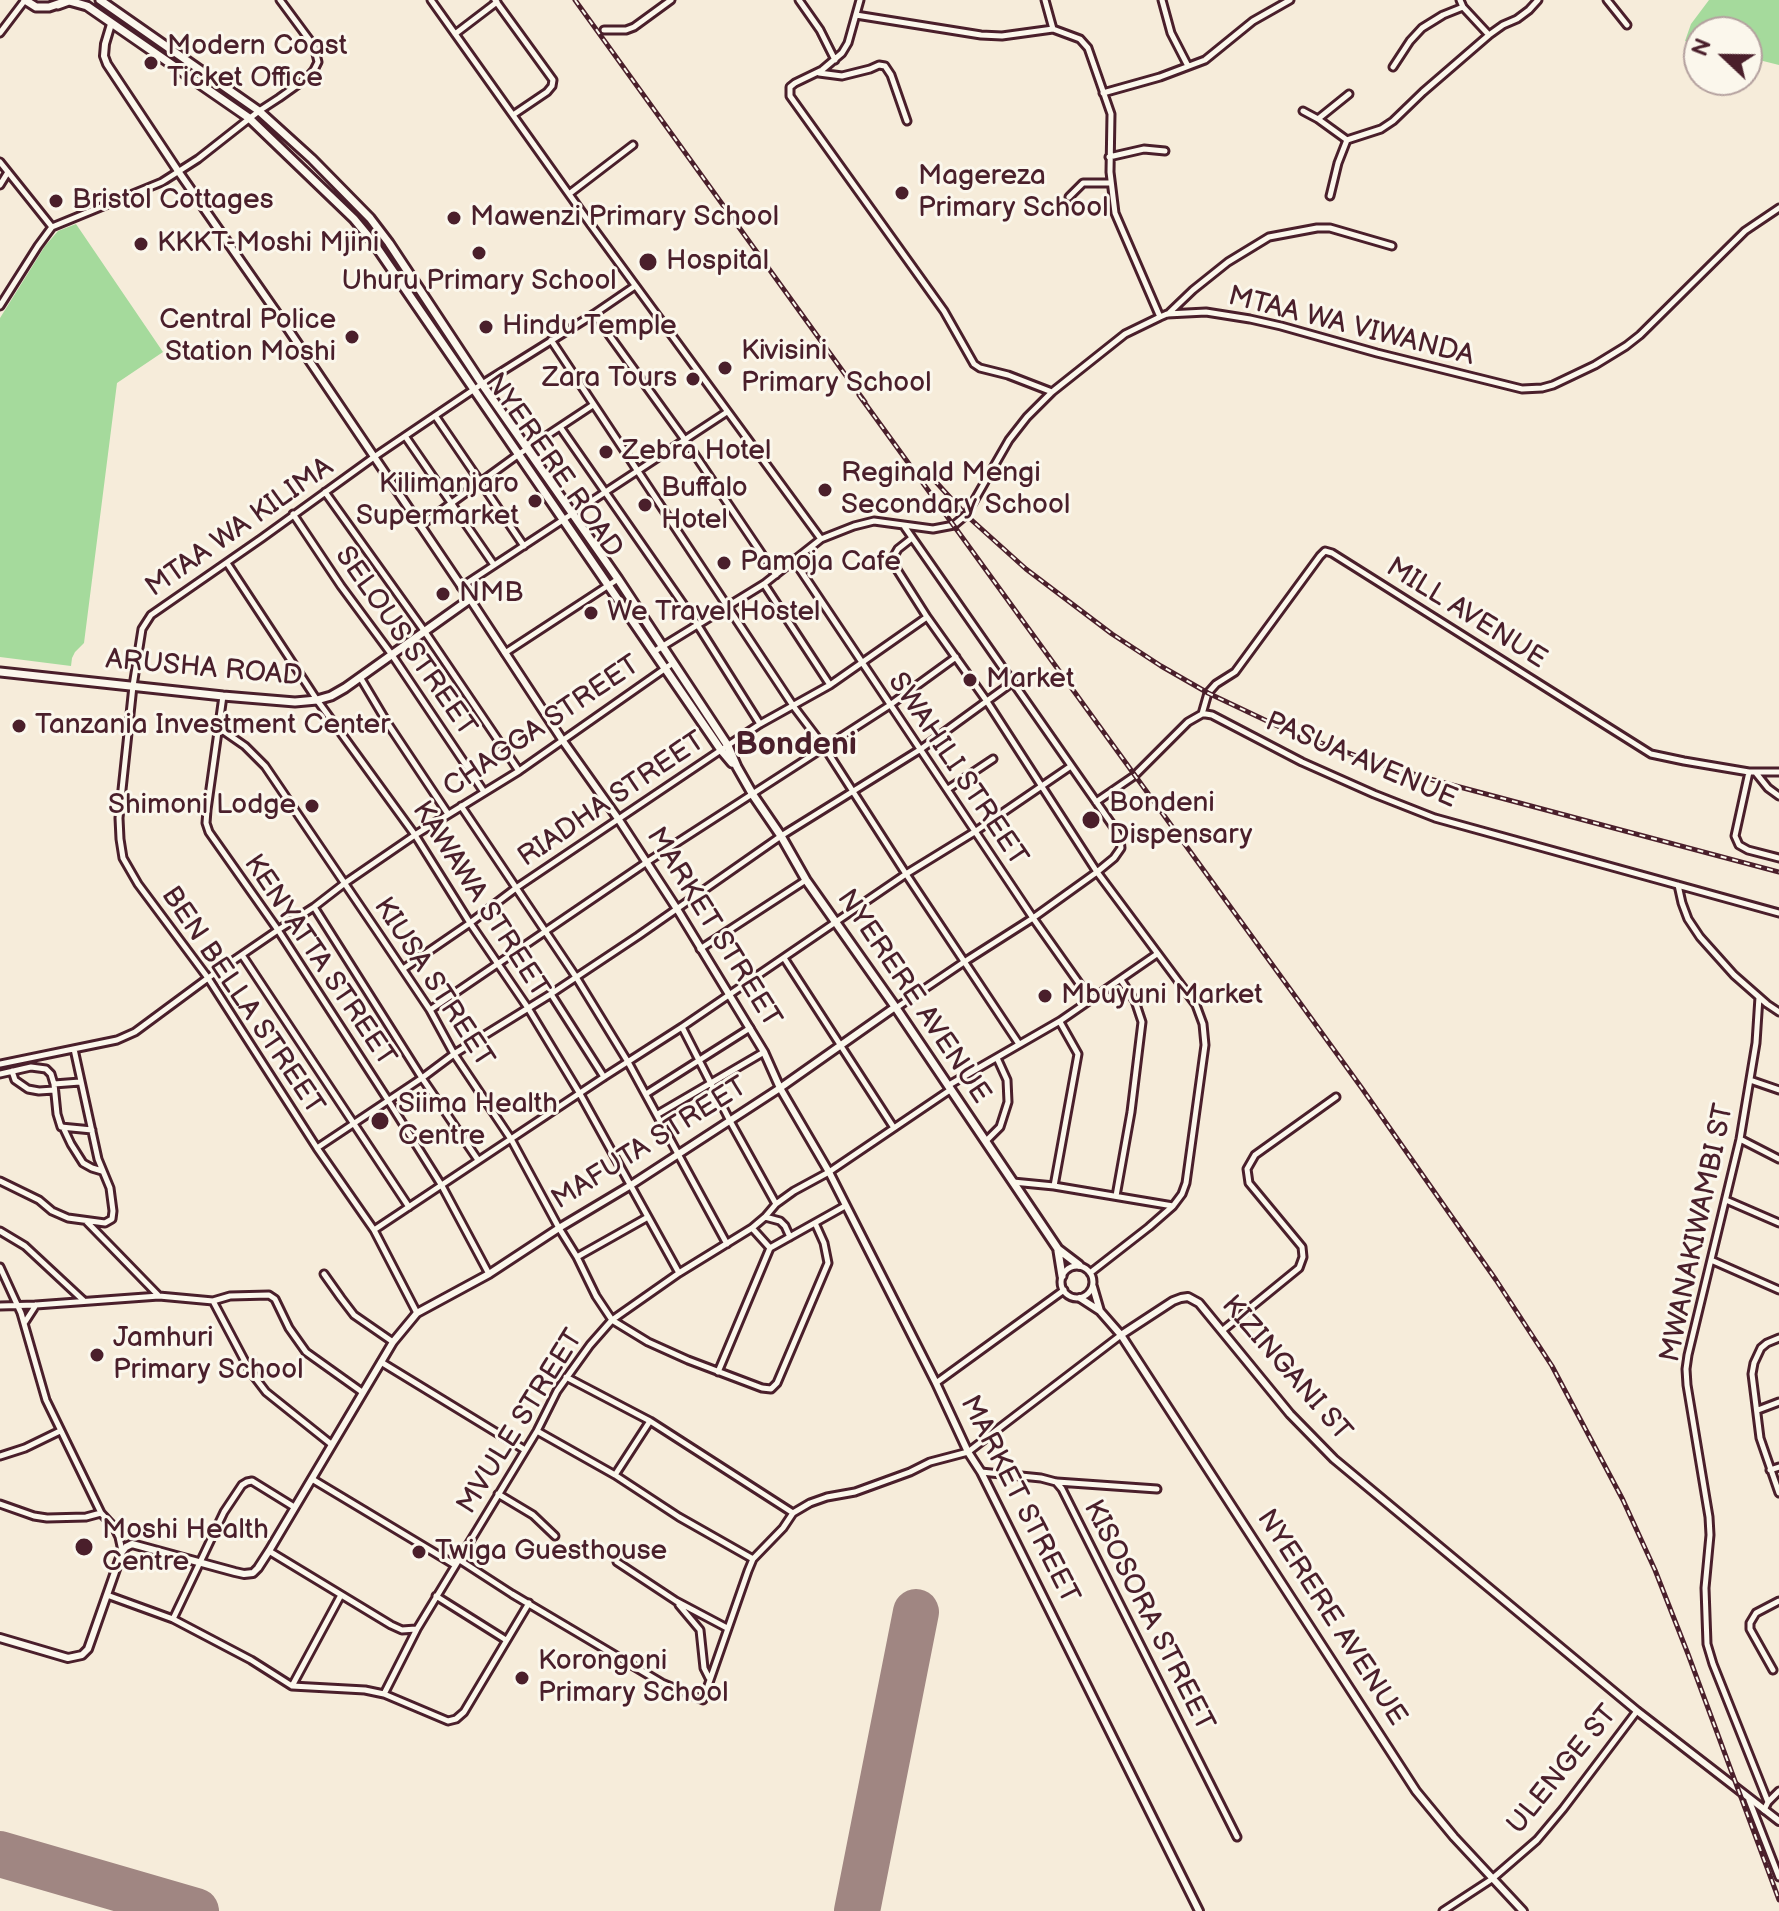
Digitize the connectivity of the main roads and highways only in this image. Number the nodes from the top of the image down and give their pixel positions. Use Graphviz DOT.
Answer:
graph roads {
  1 [pos="25,0"];
  2 [pos="67,0"];
  3 [pos="100,0"];
  4 [pos="58,5"];
  5 [pos="470,599"];
  6 [pos="658,649"];
  7 [pos="0,672"];
  8 [pos="737,767"];
  9 [pos="1058,1249"];
  10 [pos="1079,1265"];
  11 [pos="1062,1276"];
  1 -- 4 [label="main road, NYERERE ROAD"];
  2 -- 4 [label="main road"];
  3 -- 6 [label="main road, NYERERE ROAD"];
  4 -- 6 [label="main road, NYERERE ROAD"];
  5 -- 7 [label="main road, ARUSHA ROAD"];
  6 -- 8 [label="main road, NYERERE ROAD"];
  8 -- 9 [label="main road, NYERERE AVENUE"];
  9 -- 10 [label="main road"];
  9 -- 11 [label="main road"];
}
